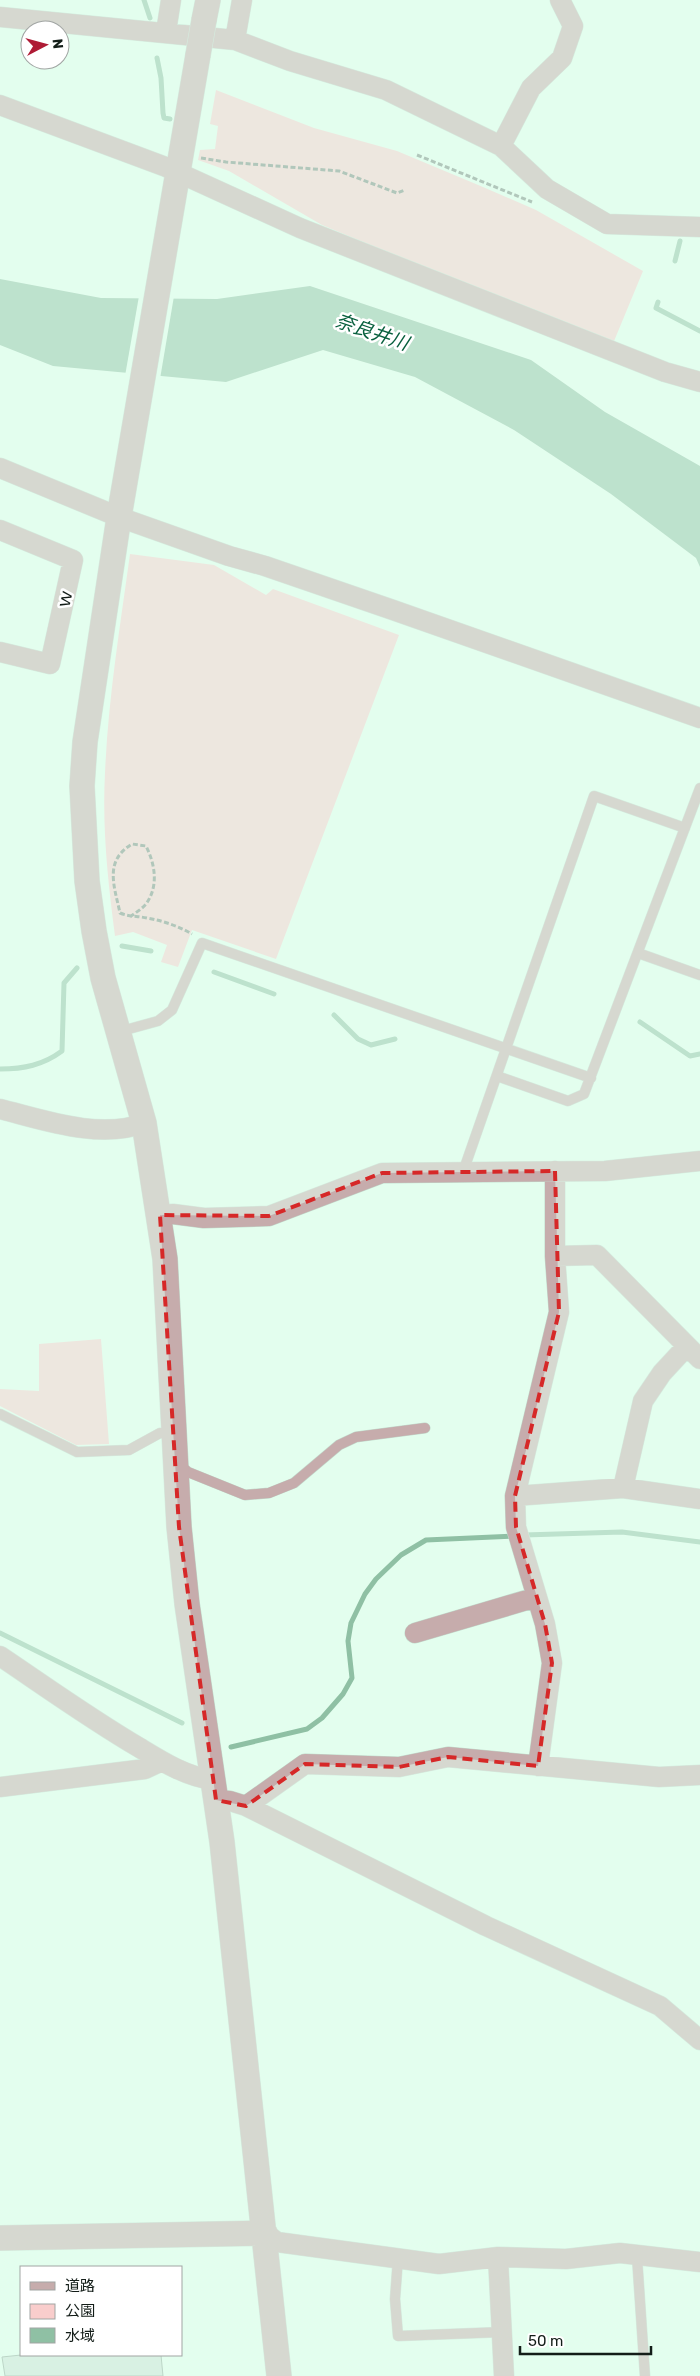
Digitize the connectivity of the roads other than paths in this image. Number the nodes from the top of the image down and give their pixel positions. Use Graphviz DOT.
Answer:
graph roads {
  1 [pos="171,0"];
  2 [pos="242,0"];
  3 [pos="560,0"];
  4 [pos="36,9"];
  5 [pos="206,10"];
  6 [pos="0,17"];
  7 [pos="166,32"];
  8 [pos="235,40"];
  9 [pos="0,105"];
  10 [pos="501,146"];
  11 [pos="177,175"];
  12 [pos="700,227"];
  13 [pos="700,382"];
  14 [pos="0,468"];
  15 [pos="120,511"];
  16 [pos="0,530"];
  17 [pos="0,652"];
  18 [pos="700,718"];
  19 [pos="700,788"];
  20 [pos="685,828"];
  21 [pos="638,953"];
  22 [pos="700,975"];
  23 [pos="118,1032"];
  24 [pos="506,1049"];
  25 [pos="497,1076"];
  26 [pos="590,1078"];
  27 [pos="0,1109"];
  28 [pos="144,1123"];
  29 [pos="700,1161"];
  30 [pos="555,1171"];
  31 [pos="463,1172"];
  32 [pos="160,1215"];
  33 [pos="555,1256"];
  34 [pos="694,1353"];
  35 [pos="0,1414"];
  36 [pos="425,1428"];
  37 [pos="174,1434"];
  38 [pos="176,1461"];
  39 [pos="623,1488"];
  40 [pos="515,1496"];
  41 [pos="700,1499"];
  42 [pos="536,1597"];
  43 [pos="415,1633"];
  44 [pos="0,1656"];
  45 [pos="162,1761"];
  46 [pos="538,1766"];
  47 [pos="700,1775"];
  48 [pos="0,1787"];
  49 [pos="215,1790"];
  50 [pos="246,1806"];
  51 [pos="700,2040"];
  52 [pos="265,2233"];
  53 [pos="0,2238"];
  54 [pos="498,2257"];
  55 [pos="637,2257"];
  56 [pos="398,2258"];
  57 [pos="700,2262"];
  58 [pos="503,2332"];
  59 [pos="279,2376"];
  60 [pos="504,2376"];
  61 [pos="645,2376"];
  1 -- 7 [label="street"];
  2 -- 8 [label="street"];
  3 -- 10 [label="street"];
  4 -- 6 [label="street"];
  4 -- 7 [label="street"];
  5 -- 11 [label="street, bridge"];
  7 -- 8 [label="street"];
  8 -- 10 [label="street"];
  9 -- 11 [label="street"];
  10 -- 12 [label="street"];
  11 -- 13 [label="street"];
  11 -- 15 [label="street"];
  14 -- 15 [label="street"];
  15 -- 18 [label="street"];
  15 -- 23 [label="street"];
  16 -- 17 [label="street, ｗ"];
  19 -- 20 [label="lane"];
  20 -- 21 [label="lane"];
  20 -- 24 [label="lane"];
  21 -- 22 [label="lane"];
  21 -- 26 [label="lane"];
  23 -- 24 [label="lane"];
  23 -- 28 [label="street"];
  24 -- 25 [label="lane"];
  24 -- 26 [label="lane"];
  25 -- 26 [label="lane"];
  25 -- 31 [label="lane"];
  27 -- 28 [label="street"];
  28 -- 32 [label="street"];
  29 -- 30 [label="street"];
  30 -- 31 [label="street"];
  30 -- 33 [label="street"];
  31 -- 32 [label="street"];
  32 -- 37 [label="street"];
  33 -- 34 [label="street"];
  33 -- 40 [label="street"];
  34 -- 39 [label="street"];
  35 -- 37 [label="lane"];
  36 -- 38 [label="lane"];
  37 -- 38 [label="street"];
  38 -- 49 [label="street"];
  39 -- 40 [label="street"];
  39 -- 41 [label="street"];
  40 -- 42 [label="street"];
  42 -- 43 [label="street"];
  42 -- 46 [label="street"];
  44 -- 45 [label="street"];
  45 -- 48 [label="street"];
  45 -- 49 [label="street"];
  46 -- 47 [label="street"];
  46 -- 50 [label="street"];
  49 -- 50 [label="street"];
  49 -- 52 [label="street"];
  50 -- 51 [label="street"];
  52 -- 53 [label="street"];
  52 -- 56 [label="street"];
  52 -- 59 [label="street"];
  54 -- 55 [label="street"];
  54 -- 56 [label="street"];
  54 -- 58 [label="street"];
  55 -- 57 [label="street"];
  55 -- 61 [label="lane"];
  56 -- 58 [label="lane"];
  58 -- 60 [label="street"];
}
